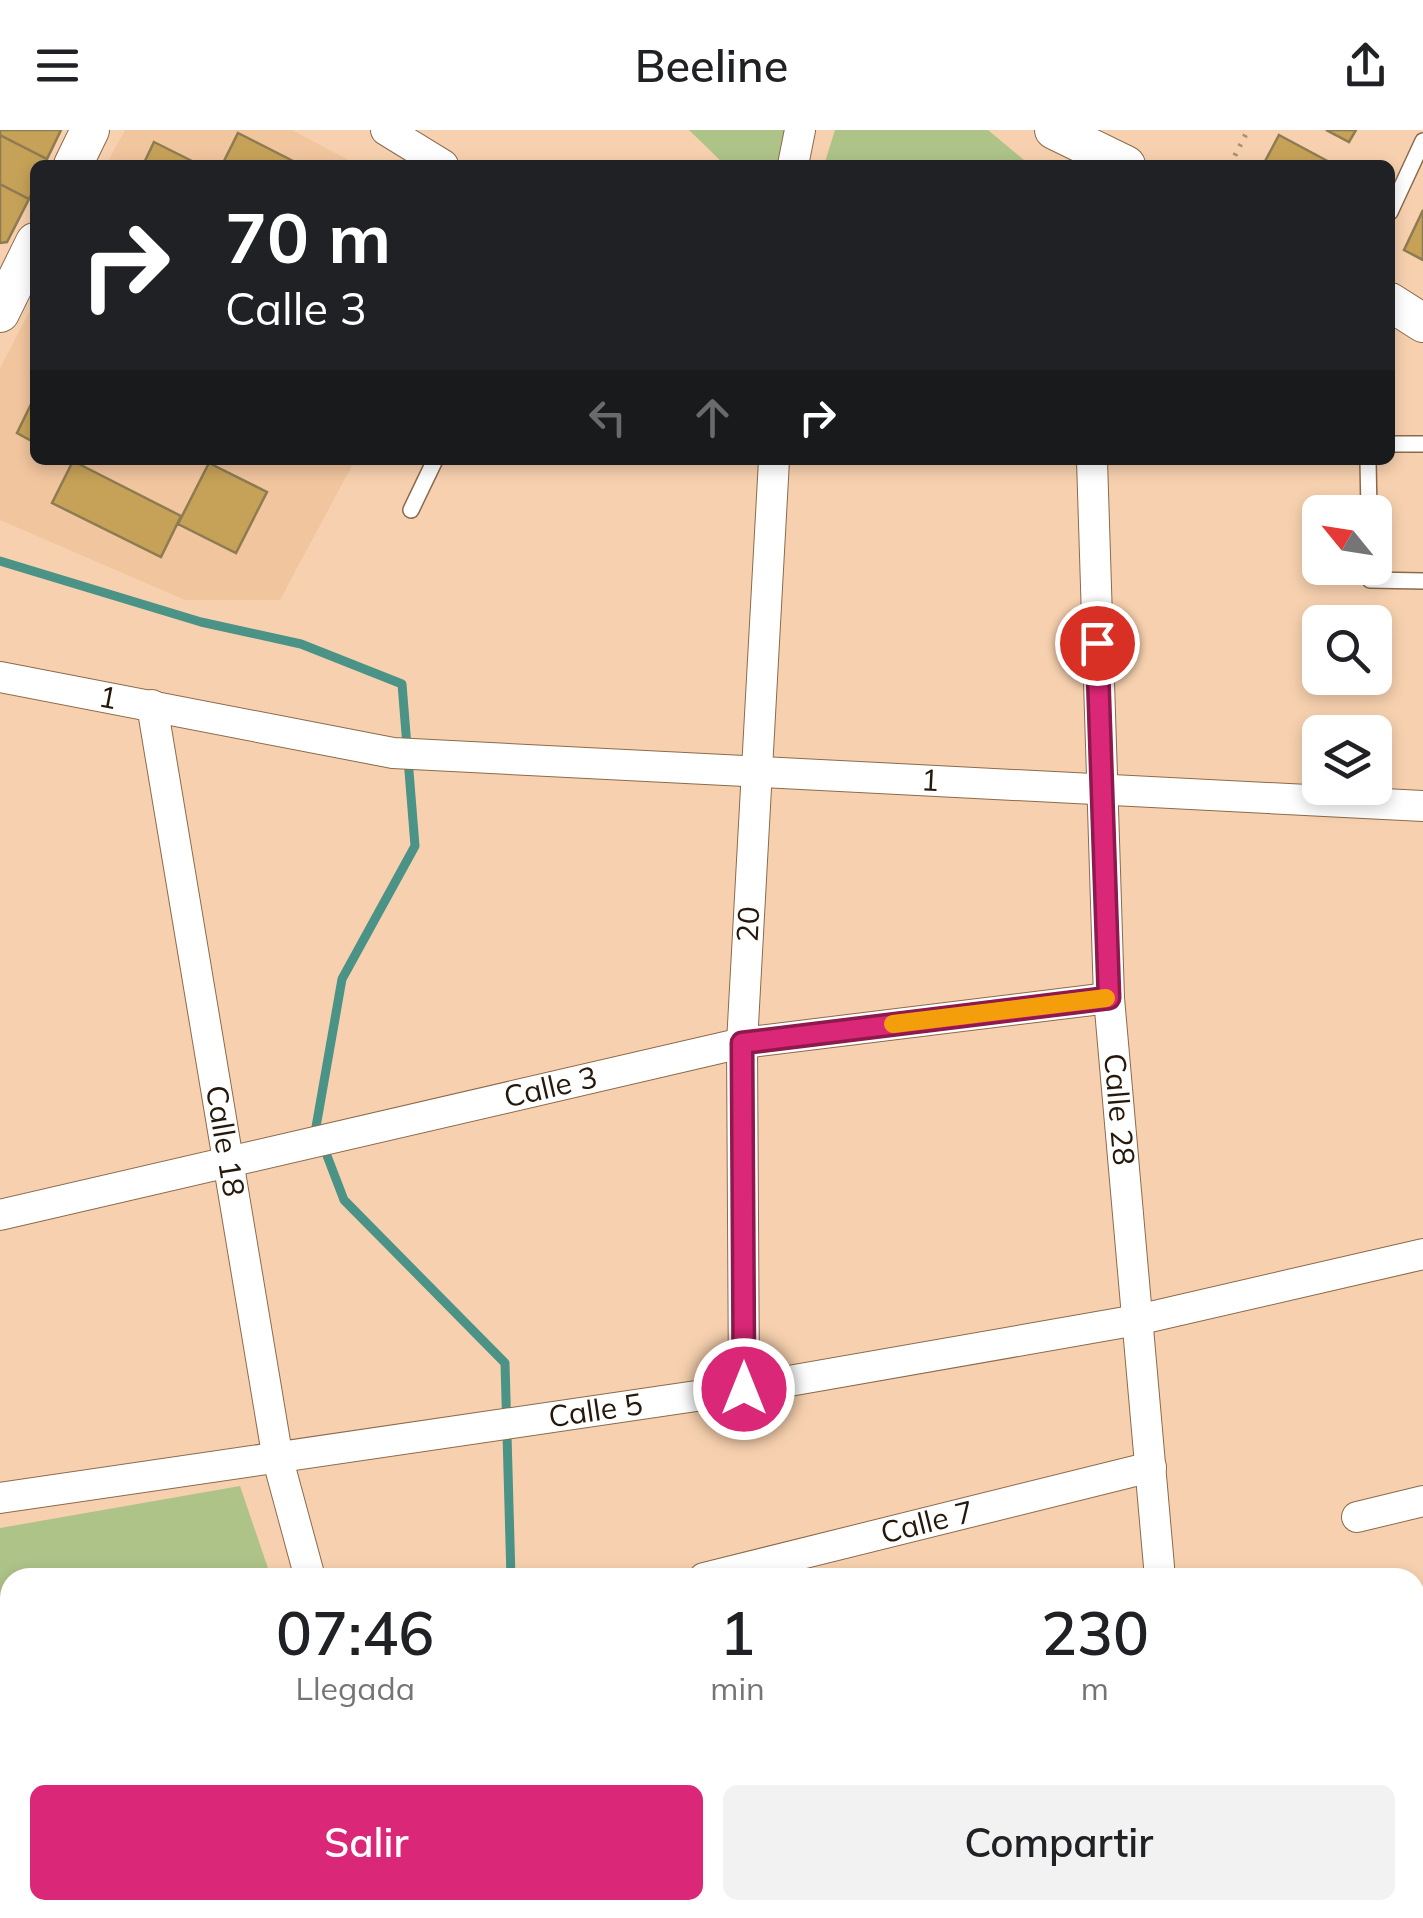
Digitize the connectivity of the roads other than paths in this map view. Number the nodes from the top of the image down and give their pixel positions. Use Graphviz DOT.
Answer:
graph roads {
  1 [pos="90,130"];
  2 [pos="386,130"];
  3 [pos="800,130"];
  4 [pos="1423,141"];
  5 [pos="1075,142"];
  6 [pos="75,160"];
  7 [pos="435,160"];
  8 [pos="794,160"];
  9 [pos="1115,160"];
  10 [pos="1395,201"];
  11 [pos="19,257"];
  12 [pos="1395,305"];
  13 [pos="0,313"];
  14 [pos="1423,323"];
  15 [pos="1395,444"];
  16 [pos="1423,444"];
  17 [pos="432,465"];
  18 [pos="774,465"];
  19 [pos="1092,465"];
  20 [pos="1368,465"];
  21 [pos="1369,495"];
  22 [pos="410,510"];
  23 [pos="1392,580"];
  24 [pos="1423,581"];
  25 [pos="0,677"];
  26 [pos="152,705"];
  27 [pos="760,770"];
  28 [pos="1102,790"];
  29 [pos="1423,806"];
  30 [pos="1109,998"];
  31 [pos="742,1043"];
  32 [pos="228,1165"];
  33 [pos="0,1214"];
  34 [pos="1423,1254"];
  35 [pos="1137,1320"];
  36 [pos="744,1389"];
  37 [pos="278,1460"];
  38 [pos="1151,1467"];
  39 [pos="0,1498"];
  40 [pos="1423,1501"];
  41 [pos="1357,1517"];
  42 [pos="307,1568"];
  43 [pos="744,1568"];
  44 [pos="1159,1568"];
  1 -- 6 [label="street"];
  2 -- 7 [label="street"];
  3 -- 8 [label="street"];
  4 -- 10 [label="lane"];
  5 -- 9 [label="street"];
  11 -- 13 [label="street"];
  12 -- 14 [label="street"];
  15 -- 16 [label="lane"];
  17 -- 22 [label="lane"];
  18 -- 27 [label="street, 20"];
  19 -- 28 [label="street, Calle 28"];
  20 -- 21 [label="lane"];
  23 -- 24 [label="lane"];
  25 -- 26 [label="street, 1"];
  26 -- 27 [label="street, 1"];
  26 -- 32 [label="street, Calle 18"];
  27 -- 28 [label="street, 1"];
  27 -- 31 [label="street, 20"];
  28 -- 29 [label="street, 1"];
  28 -- 30 [label="street, Calle 28"];
  30 -- 31 [label="street, Calle 3"];
  30 -- 35 [label="street, Calle 28"];
  31 -- 32 [label="street, Calle 3"];
  31 -- 36 [label="street, 20"];
  32 -- 33 [label="street, Calle 3"];
  32 -- 37 [label="street, Calle 18"];
  34 -- 35 [label="street, Calle 5"];
  35 -- 36 [label="street, Calle 5"];
  35 -- 38 [label="street, Calle 28"];
  36 -- 37 [label="street, Calle 5"];
  37 -- 39 [label="street, Calle 5"];
  37 -- 42 [label="street, Calle 18"];
  38 -- 43 [label="street, Calle 7"];
  38 -- 44 [label="street, Calle 28"];
  40 -- 41 [label="street"];
}
